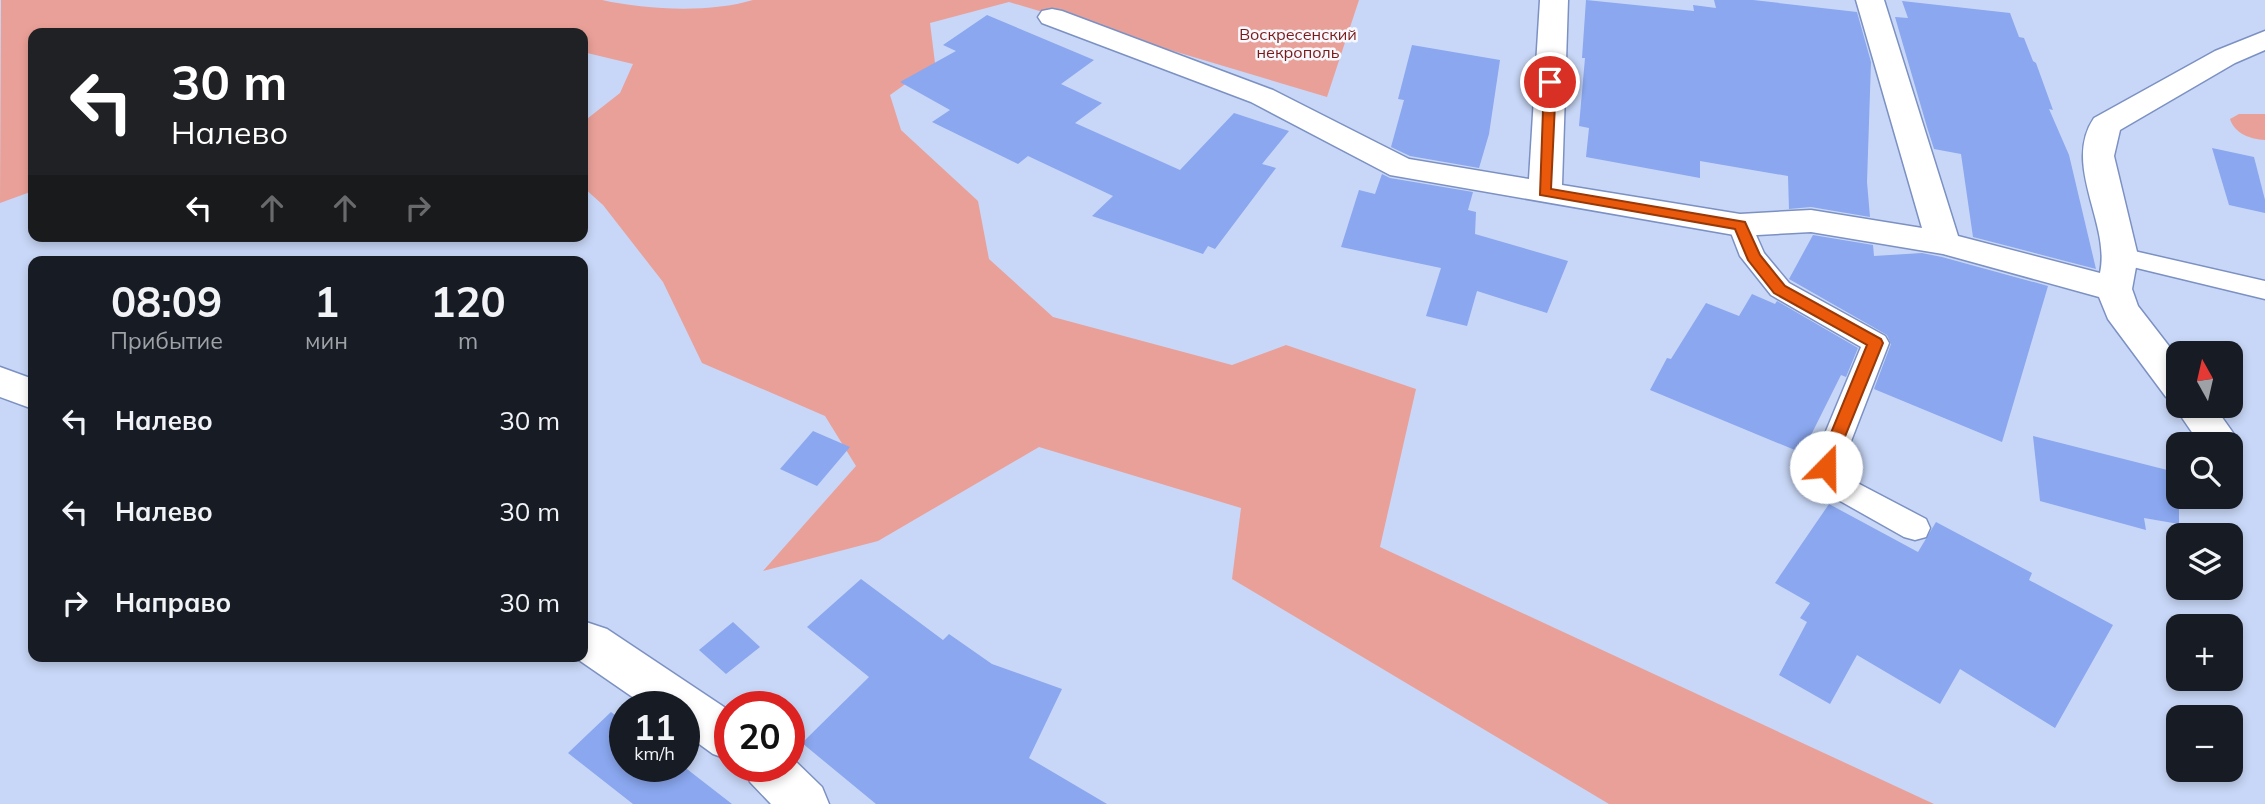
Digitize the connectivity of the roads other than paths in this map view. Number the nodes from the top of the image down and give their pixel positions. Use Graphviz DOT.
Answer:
graph roads {
  1 [pos="1554,0"];
  2 [pos="1870,0"];
  3 [pos="1052,17"];
  4 [pos="2265,40"];
  5 [pos="1545,192"];
  6 [pos="1740,225"];
  7 [pos="1942,243"];
  8 [pos="2117,273"];
  9 [pos="2265,290"];
  10 [pos="2166,370"];
  11 [pos="0,381"];
  12 [pos="28,393"];
  13 [pos="1915,528"];
  14 [pos="588,642"];
  15 [pos="714,727"];
  16 [pos="782,782"];
  17 [pos="804,804"];
  1 -- 5 [label="street"];
  2 -- 7 [label="street"];
  3 -- 5 [label="street"];
  4 -- 8 [label="street"];
  5 -- 6 [label="street"];
  6 -- 7 [label="street"];
  6 -- 13 [label="lane"];
  7 -- 8 [label="street"];
  8 -- 9 [label="lane"];
  8 -- 10 [label="street"];
  11 -- 12 [label="street"];
  14 -- 15 [label="street"];
  16 -- 17 [label="street"];
}
